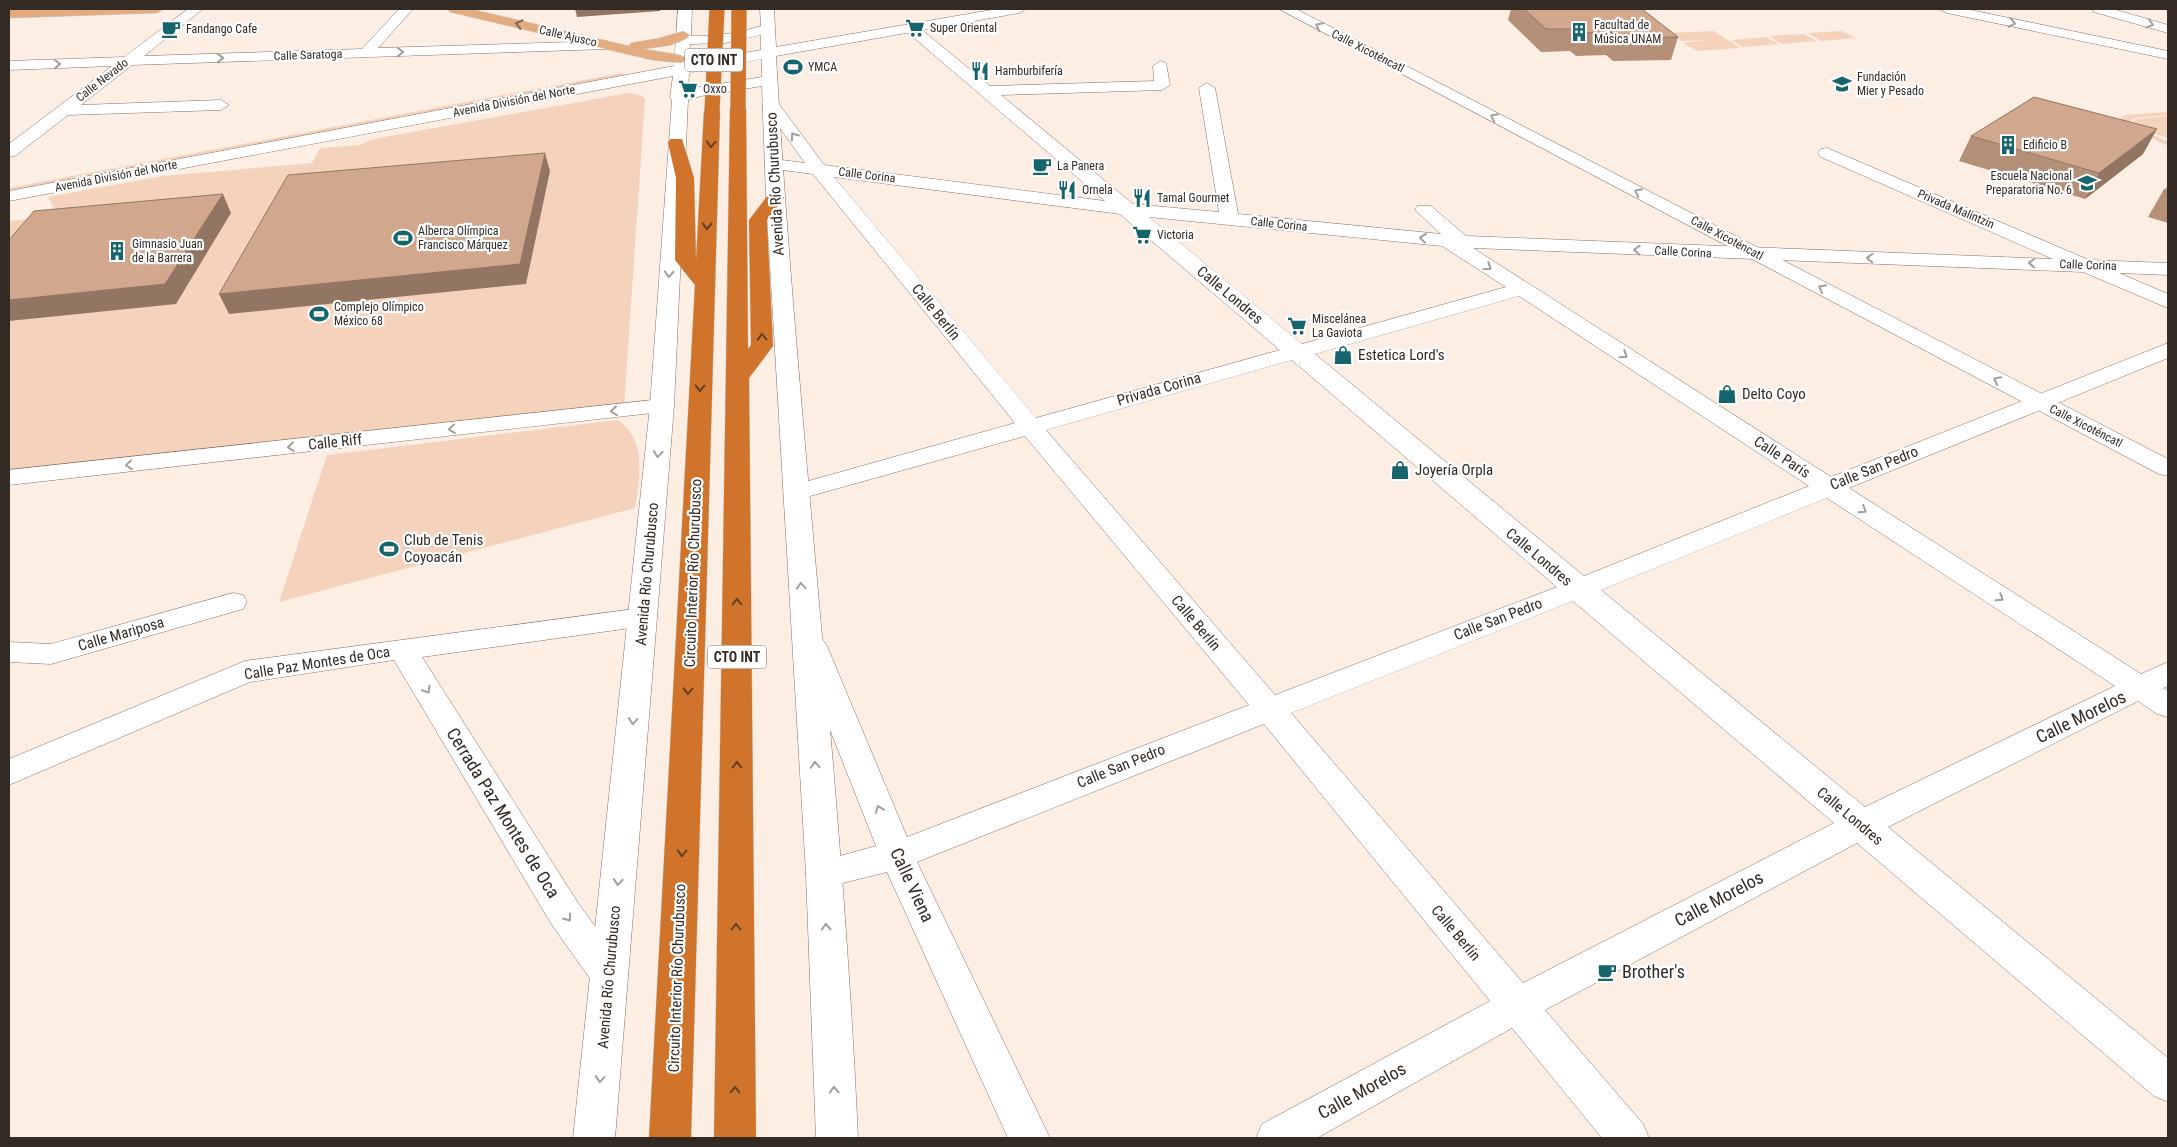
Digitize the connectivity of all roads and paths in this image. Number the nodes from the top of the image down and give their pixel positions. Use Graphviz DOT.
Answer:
graph roads {
  1 [pos="157,9"];
  2 [pos="196,9"];
  3 [pos="406,9"];
  4 [pos="455,9"];
  5 [pos="685,9"];
  6 [pos="716,9"];
  7 [pos="738,9"];
  8 [pos="767,9"];
  9 [pos="962,9"];
  10 [pos="1019,9"];
  11 [pos="1286,9"];
  12 [pos="1947,9"];
  13 [pos="2099,9"];
  14 [pos="9,14"];
  15 [pos="768,28"];
  16 [pos="911,28"];
  17 [pos="2168,29"];
  18 [pos="683,37"];
  19 [pos="611,46"];
  20 [pos="769,48"];
  21 [pos="366,53"];
  22 [pos="2168,55"];
  23 [pos="127,61"];
  24 [pos="9,65"];
  25 [pos="1162,66"];
  26 [pos="680,78"];
  27 [pos="1207,88"];
  28 [pos="212,90"];
  29 [pos="770,90"];
  30 [pos="986,91"];
  31 [pos="221,105"];
  32 [pos="195,106"];
  33 [pos="64,110"];
  34 [pos="38,129"];
  35 [pos="9,130"];
  36 [pos="676,143"];
  37 [pos="9,152"];
  38 [pos="1827,153"];
  39 [pos="774,164"];
  40 [pos="818,169"];
  41 [pos="9,185"];
  42 [pos="9,196"];
  43 [pos="775,198"];
  44 [pos="1126,209"];
  45 [pos="1424,210"];
  46 [pos="1228,214"];
  47 [pos="1454,241"];
  48 [pos="1759,255"];
  49 [pos="2085,265"];
  50 [pos="2168,269"];
  51 [pos="704,283"];
  52 [pos="1523,289"];
  53 [pos="2168,302"];
  54 [pos="2168,350"];
  55 [pos="1296,351"];
  56 [pos="738,377"];
  57 [pos="2040,402"];
  58 [pos="662,406"];
  59 [pos="1029,425"];
  60 [pos="2168,469"];
  61 [pos="9,478"];
  62 [pos="1827,487"];
  63 [pos="796,492"];
  64 [pos="1577,589"];
  65 [pos="233,602"];
  66 [pos="642,618"];
  67 [pos="804,626"];
  68 [pos="402,649"];
  69 [pos="9,652"];
  70 [pos="2159,689"];
  71 [pos="1268,708"];
  72 [pos="9,773"];
  73 [pos="1860,825"];
  74 [pos="897,854"];
  75 [pos="823,874"];
  76 [pos="609,975"];
  77 [pos="1516,1006"];
  78 [pos="2168,1083"];
  79 [pos="594,1138"];
  80 [pos="670,1138"];
  81 [pos="735,1138"];
  82 [pos="837,1138"];
  83 [pos="1029,1138"];
  84 [pos="1277,1138"];
  85 [pos="1628,1138"];
  1 -- 14 [label="main road"];
  2 -- 23 [label="street, Calle Nevado"];
  3 -- 21 [label="street"];
  19 -- 4 [label="main road, Calle Ajusco, one-way"];
  5 -- 18 [label="street, Avenida Río Churubusco / CTO INT"];
  6 -- 51 [label="highway, Circuito Interior Río Churubusco / CTO INT, one-way, bridge"];
  7 -- 56 [label="highway, CTO INT, bridge"];
  8 -- 15 [label="street, Avenida Río Churubusco"];
  9 -- 20 [label="street, Avenida División del Norte"];
  10 -- 16 [label="street, Avenida División del Norte"];
  48 -- 11 [label="street, Calle Xicoténcatl, one-way"];
  12 -- 22 [label="street, one-way"];
  13 -- 17 [label="street, one-way"];
  15 -- 18 [label="street"];
  15 -- 20 [label="street, Avenida Río Churubusco"];
  16 -- 20 [label="street, Avenida División del Norte"];
  16 -- 30 [label="street, Calle Londres"];
  18 -- 19 [label="main road"];
  18 -- 26 [label="street, Avenida Río Churubusco / CTO INT"];
  21 -- 19 [label="street, Calle Saratoga, one-way"];
  19 -- 26 [label="main road, Calle Ajusco"];
  20 -- 26 [label="street, Avenida División del Norte"];
  20 -- 29 [label="street, Avenida Río Churubusco"];
  23 -- 21 [label="street, Calle Saratoga, one-way"];
  24 -- 23 [label="street, Calle Saratoga, one-way"];
  23 -- 33 [label="street, Calle Nevado"];
  25 -- 30 [label="street"];
  26 -- 29 [label="street"];
  26 -- 36 [label="street, Avenida Río Churubusco / CTO INT"];
  26 -- 41 [label="street, Avenida División del Norte"];
  26 -- 42 [label="street, Avenida División del Norte"];
  27 -- 46 [label="street"];
  28 -- 32 [label="street"];
  29 -- 39 [label="street, Avenida Río Churubusco"];
  40 -- 29 [label="street, Calle Berlín, one-way"];
  30 -- 44 [label="street, Calle Londres"];
  31 -- 32 [label="street"];
  32 -- 33 [label="street"];
  33 -- 34 [label="street, Calle Nevado"];
  34 -- 35 [label="street"];
  34 -- 37 [label="street, Calle Nevado"];
  36 -- 51 [label="highway"];
  36 -- 58 [label="street, Avenida Río Churubusco / CTO INT, one-way"];
  38 -- 49 [label="street, Privada Malintzin"];
  39 -- 40 [label="street, Calle Corina"];
  39 -- 43 [label="street, Avenida Río Churubusco"];
  40 -- 44 [label="street, Calle Corina"];
  40 -- 59 [label="street, Calle Berlín"];
  56 -- 43 [label="highway, one-way"];
  43 -- 63 [label="street, Avenida Río Churubusco"];
  44 -- 46 [label="street, Calle Corina"];
  44 -- 55 [label="street, Calle Londres"];
  45 -- 47 [label="street, Calle París"];
  47 -- 46 [label="street, Calle Corina, one-way"];
  48 -- 47 [label="street, Calle Corina, one-way"];
  47 -- 52 [label="street, Calle París, one-way"];
  49 -- 48 [label="street, Calle Corina, one-way"];
  57 -- 48 [label="street, Calle Xicoténcatl, one-way"];
  49 -- 50 [label="street, Calle Corina"];
  49 -- 53 [label="street, Privada Malintzin"];
  51 -- 80 [label="highway, Circuito Interior Río Churubusco / CTO INT, one-way"];
  52 -- 55 [label="street, Privada Corina"];
  52 -- 62 [label="street, Calle París, one-way"];
  54 -- 57 [label="street, Calle San Pedro"];
  55 -- 59 [label="street, Privada Corina"];
  55 -- 64 [label="street, Calle Londres"];
  81 -- 56 [label="highway, CTO INT, one-way"];
  57 -- 60 [label="street, Calle Xicoténcatl"];
  57 -- 62 [label="street, Calle San Pedro"];
  58 -- 61 [label="street, Calle Riff, one-way"];
  58 -- 66 [label="street, Avenida Río Churubusco / CTO INT, one-way"];
  59 -- 63 [label="street, Privada Corina"];
  59 -- 71 [label="street, Calle Berlín"];
  62 -- 64 [label="street, Calle San Pedro"];
  62 -- 70 [label="street, Calle París, one-way"];
  67 -- 63 [label="street, Avenida Río Churubusco, one-way"];
  64 -- 71 [label="street, Calle San Pedro"];
  64 -- 73 [label="street, Calle Londres"];
  65 -- 69 [label="street, Calle Mariposa"];
  66 -- 68 [label="street, Calle Paz Montes de Oca"];
  66 -- 76 [label="street, Avenida Río Churubusco / CTO INT, one-way"];
  74 -- 67 [label="street, Calle Viena, one-way"];
  75 -- 67 [label="street, Avenida Río Churubusco, one-way"];
  68 -- 72 [label="street, Calle Paz Montes de Oca"];
  68 -- 76 [label="street, Cerrada Paz Montes de Oca, one-way"];
  70 -- 73 [label="street, Calle Morelos"];
  71 -- 74 [label="street, Calle San Pedro"];
  71 -- 77 [label="street, Calle Berlín"];
  73 -- 77 [label="street, Calle Morelos"];
  73 -- 78 [label="street, Calle Londres"];
  74 -- 75 [label="street, Calle San Pedro"];
  74 -- 83 [label="street, Calle Viena"];
  82 -- 75 [label="street, Avenida Río Churubusco, one-way"];
  76 -- 79 [label="street, Avenida Río Churubusco / CTO INT, one-way"];
  77 -- 84 [label="street, Calle Morelos"];
  77 -- 85 [label="street, Calle Berlín"];
}
